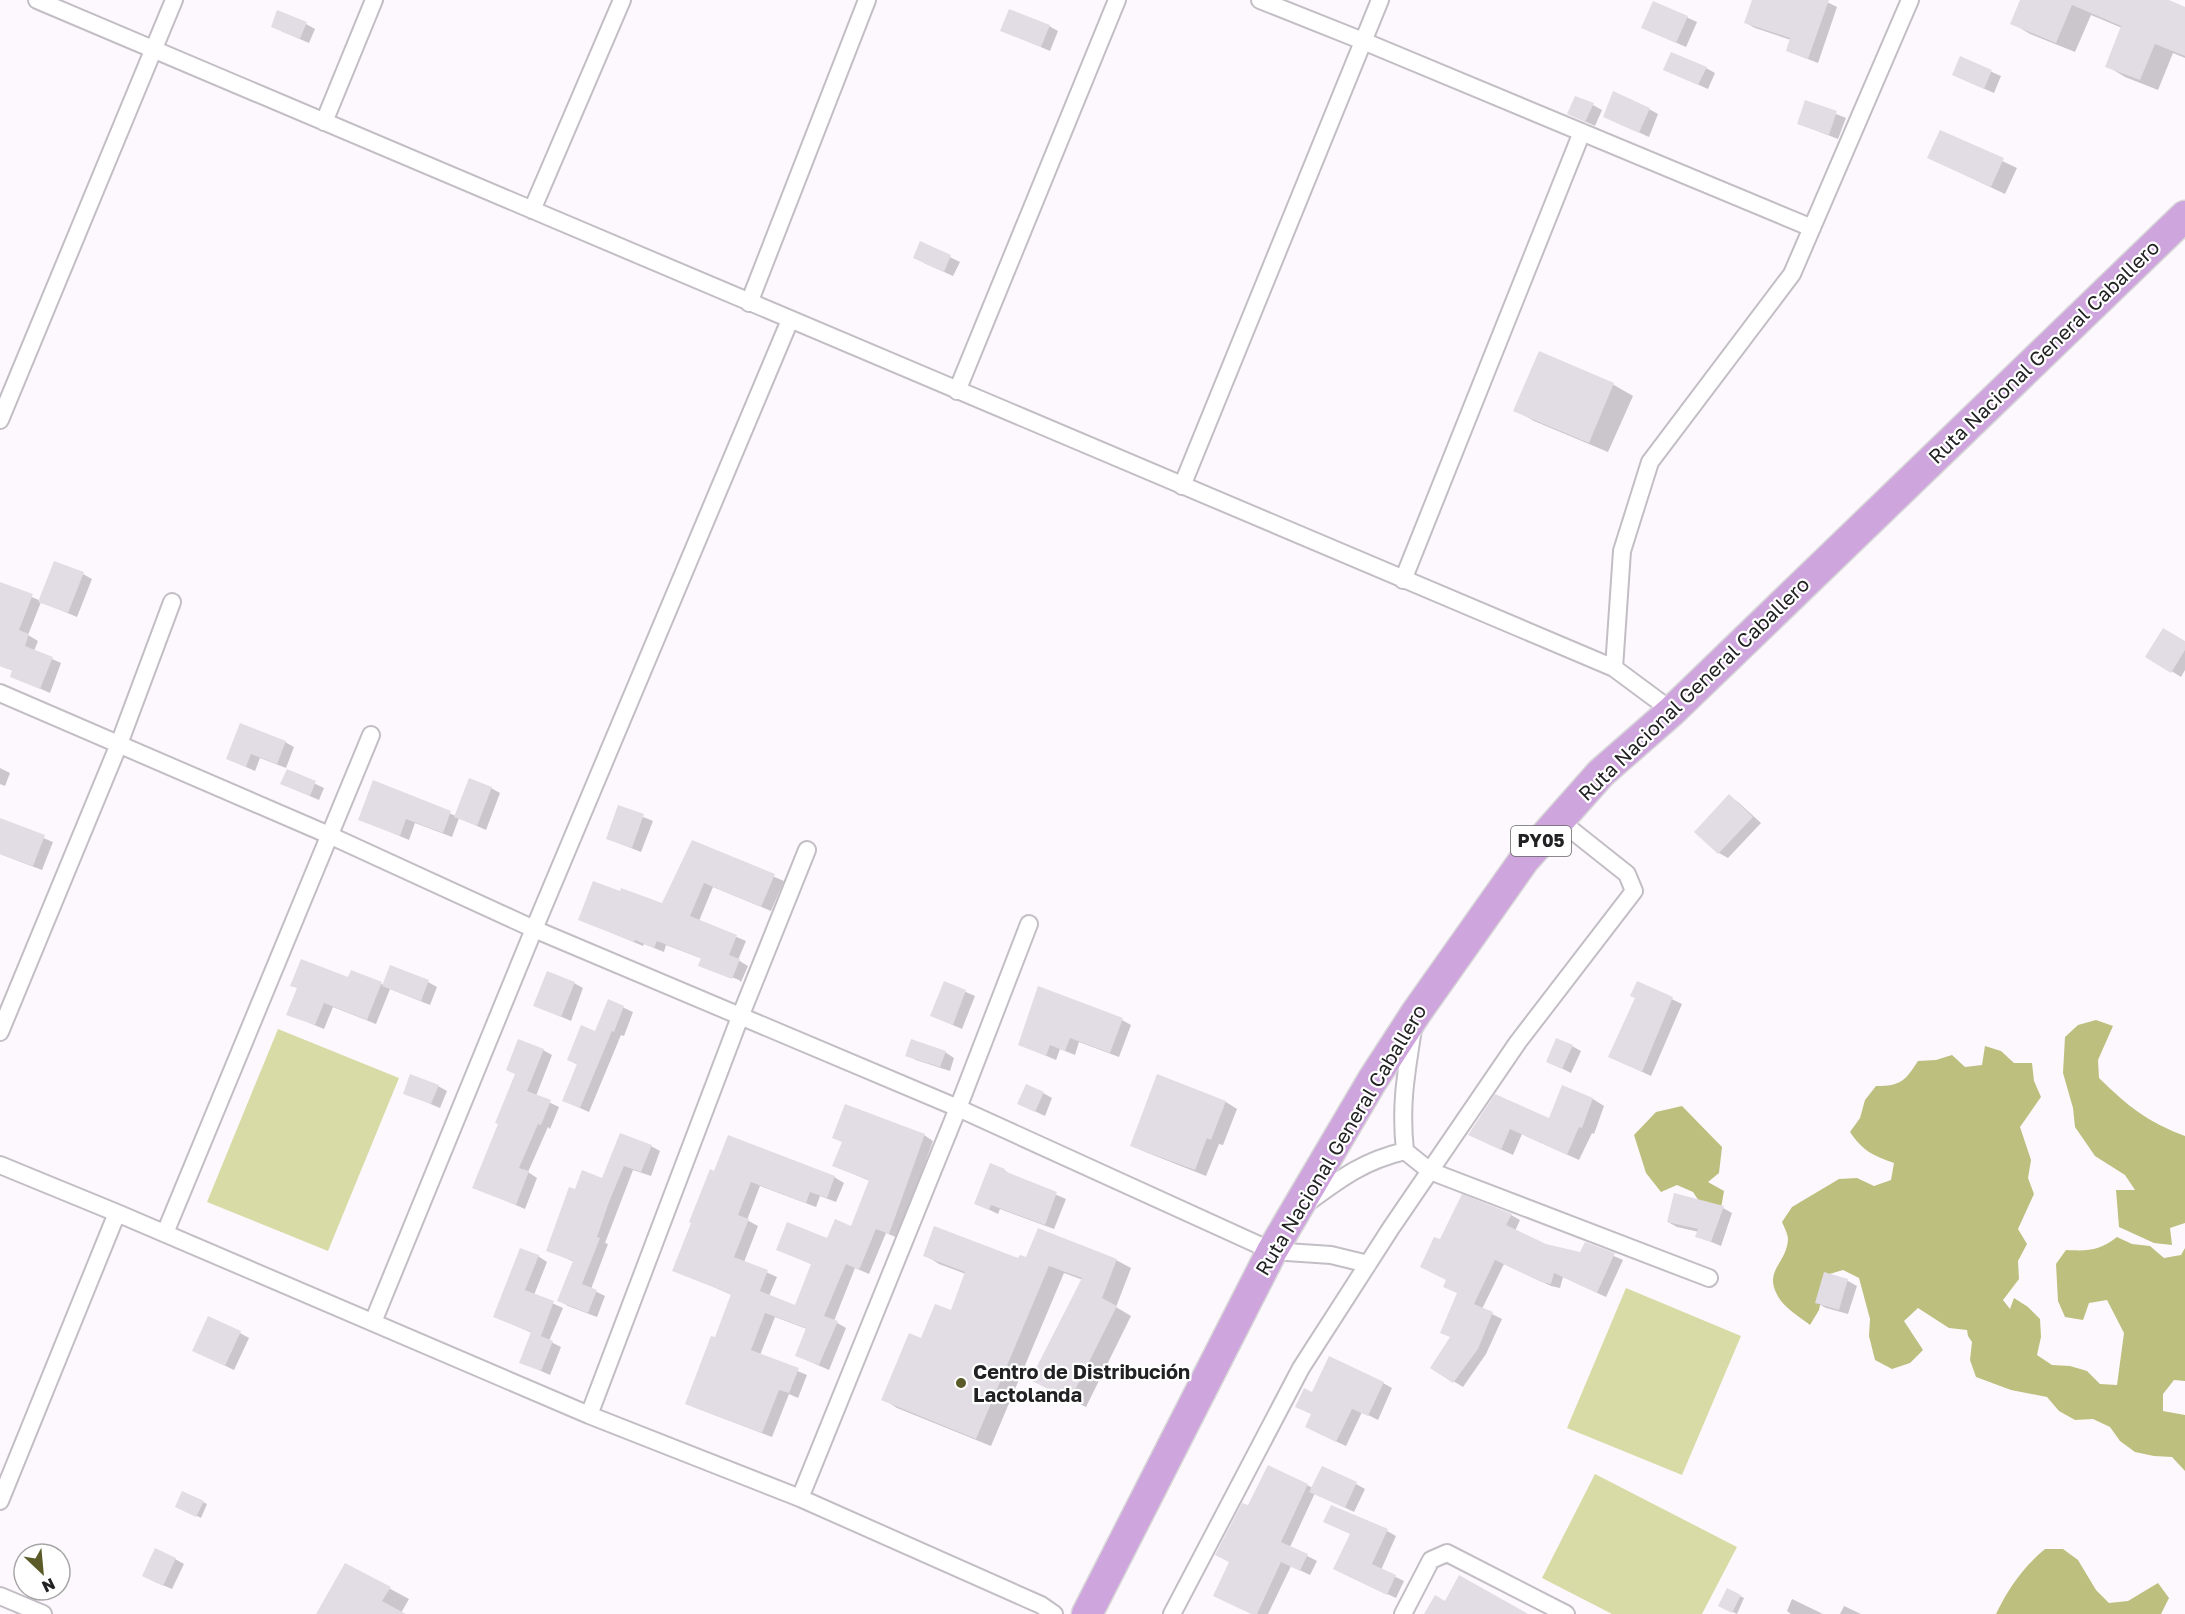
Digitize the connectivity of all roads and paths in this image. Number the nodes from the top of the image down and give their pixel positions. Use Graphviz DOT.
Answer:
graph roads {
  1 [pos="37,0"];
  2 [pos="174,0"];
  3 [pos="374,0"];
  4 [pos="622,0"];
  5 [pos="867,0"];
  6 [pos="1117,0"];
  7 [pos="1260,0"];
  8 [pos="1380,0"];
  9 [pos="1910,0"];
  10 [pos="1363,41"];
  11 [pos="154,51"];
  12 [pos="324,122"];
  13 [pos="1582,132"];
  14 [pos="532,210"];
  15 [pos="2185,216"];
  16 [pos="1812,228"];
  17 [pos="749,303"];
  18 [pos="790,320"];
  19 [pos="957,391"];
  20 [pos="0,420"];
  21 [pos="1182,486"];
  22 [pos="1403,580"];
  23 [pos="172,602"];
  24 [pos="1614,668"];
  25 [pos="0,693"];
  26 [pos="1672,711"];
  27 [pos="371,735"];
  28 [pos="119,744"];
  29 [pos="1559,820"];
  30 [pos="329,835"];
  31 [pos="807,850"];
  32 [pos="1029,924"];
  33 [pos="534,929"];
  34 [pos="1416,1013"];
  35 [pos="740,1017"];
  36 [pos="0,1032"];
  37 [pos="958,1108"];
  38 [pos="1405,1151"];
  39 [pos="0,1166"];
  40 [pos="1430,1171"];
  41 [pos="1296,1211"];
  42 [pos="117,1213"];
  43 [pos="165,1233"];
  44 [pos="1272,1251"];
  45 [pos="1368,1264"];
  46 [pos="1709,1278"];
  47 [pos="373,1322"];
  48 [pos="590,1415"];
  49 [pos="800,1498"];
  50 [pos="0,1501"];
  51 [pos="0,1596"];
  52 [pos="43,1614"];
  53 [pos="1054,1614"];
  54 [pos="1087,1614"];
  55 [pos="1173,1614"];
  56 [pos="1403,1614"];
  57 [pos="1566,1614"];
  1 -- 11 [label="street"];
  2 -- 11 [label="street"];
  3 -- 12 [label="street"];
  4 -- 14 [label="street"];
  5 -- 17 [label="street"];
  6 -- 19 [label="street"];
  7 -- 10 [label="street"];
  8 -- 10 [label="street"];
  9 -- 16 [label="street"];
  10 -- 13 [label="street"];
  10 -- 21 [label="street"];
  11 -- 12 [label="street"];
  11 -- 20 [label="street"];
  12 -- 14 [label="street"];
  13 -- 16 [label="street"];
  13 -- 22 [label="street"];
  14 -- 17 [label="street"];
  15 -- 26 [label="highway, Ruta Nacional General Caballero / PY05"];
  16 -- 24 [label="street"];
  17 -- 18 [label="street"];
  18 -- 19 [label="street"];
  18 -- 33 [label="street"];
  19 -- 21 [label="street"];
  21 -- 22 [label="street"];
  22 -- 24 [label="street"];
  23 -- 28 [label="street"];
  24 -- 26 [label="street"];
  25 -- 28 [label="street"];
  26 -- 29 [label="highway, Ruta Nacional General Caballero / PY05"];
  27 -- 30 [label="street"];
  28 -- 30 [label="street"];
  28 -- 36 [label="street"];
  29 -- 34 [label="highway, Ruta Nacional General Caballero / PY05"];
  29 -- 40 [label="street"];
  30 -- 33 [label="street"];
  30 -- 43 [label="street"];
  31 -- 35 [label="street"];
  32 -- 37 [label="street"];
  33 -- 35 [label="street"];
  33 -- 47 [label="street"];
  34 -- 38 [label="street"];
  34 -- 41 [label="highway, Ruta Nacional General Caballero / PY05"];
  35 -- 37 [label="street"];
  35 -- 48 [label="street"];
  37 -- 44 [label="street"];
  37 -- 49 [label="street"];
  38 -- 40 [label="street"];
  38 -- 41 [label="street"];
  39 -- 42 [label="street"];
  40 -- 45 [label="street"];
  40 -- 46 [label="street"];
  41 -- 44 [label="highway, Ruta Nacional General Caballero / PY05"];
  42 -- 43 [label="street"];
  42 -- 50 [label="street"];
  43 -- 47 [label="street"];
  44 -- 45 [label="street"];
  44 -- 54 [label="highway, Ruta Nacional General Caballero / PY05"];
  45 -- 55 [label="street"];
  47 -- 48 [label="street"];
  48 -- 49 [label="street"];
  49 -- 53 [label="street"];
  51 -- 52 [label="street"];
  56 -- 57 [label="street"];
}
